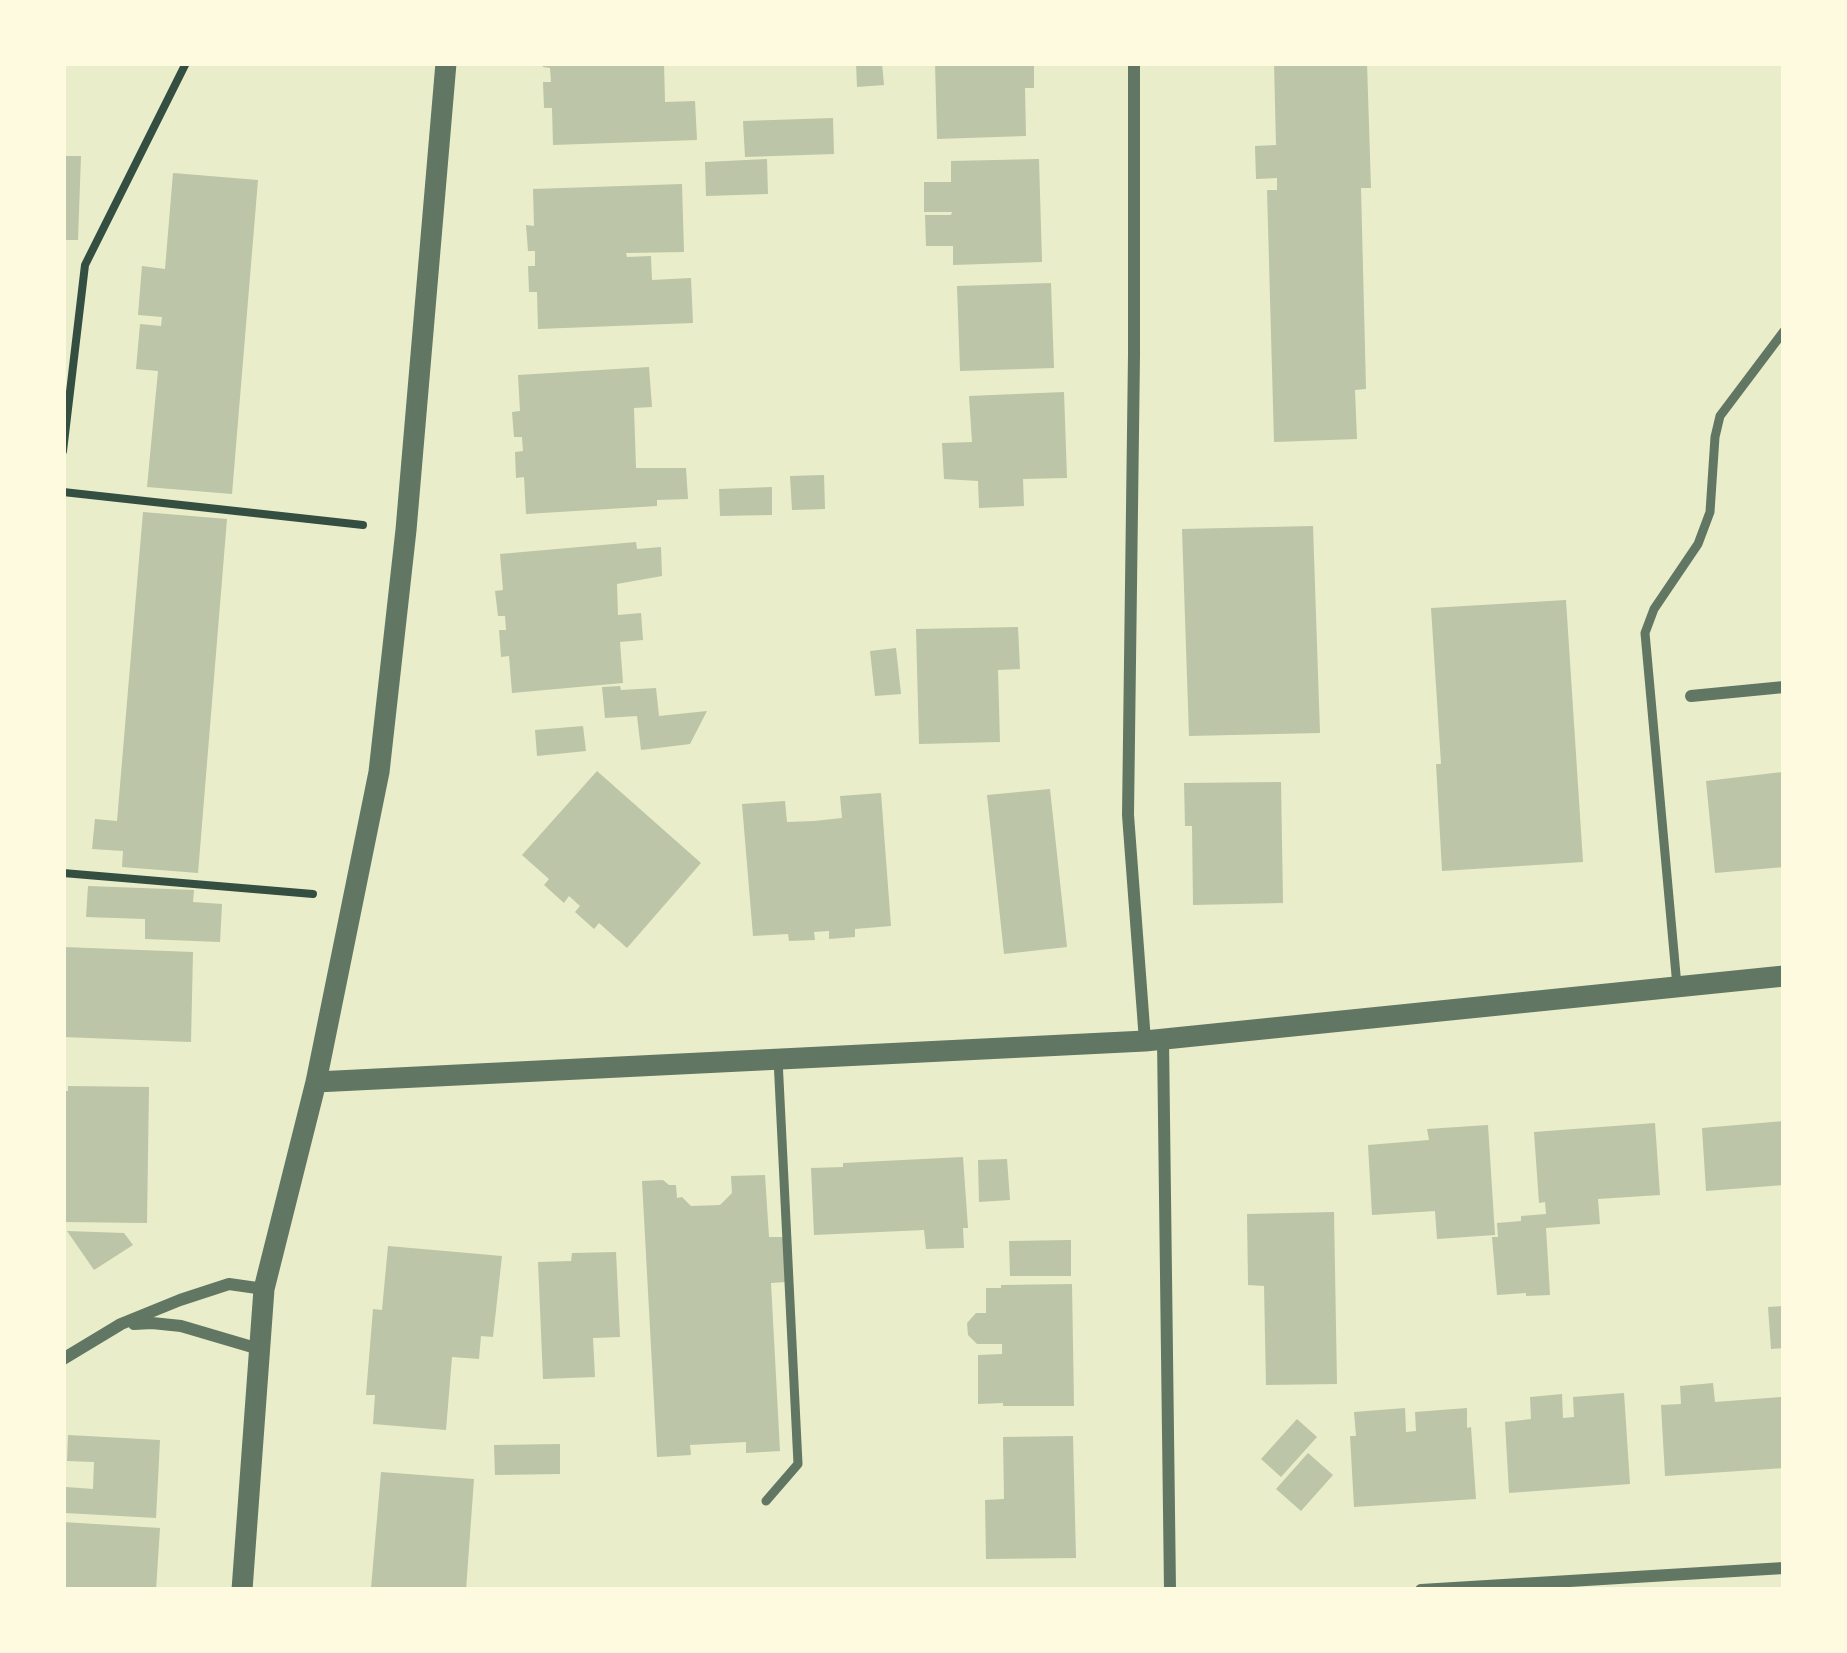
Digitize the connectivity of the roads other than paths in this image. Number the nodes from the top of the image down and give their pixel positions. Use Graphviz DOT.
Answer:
graph roads {
  1 [pos="446,63"];
  2 [pos="1134,63"];
  3 [pos="1784,331"];
  4 [pos="1784,687"];
  5 [pos="1691,696"];
  6 [pos="1784,976"];
  7 [pos="1677,986"];
  8 [pos="1154,1040"];
  9 [pos="778,1059"];
  10 [pos="316,1082"];
  11 [pos="264,1289"];
  12 [pos="121,1324"];
  13 [pos="259,1348"];
  14 [pos="63,1359"];
  15 [pos="766,1501"];
  16 [pos="1784,1568"];
  17 [pos="242,1590"];
  18 [pos="1170,1590"];
  19 [pos="1420,1590"];
  1 -- 10 [label="street"];
  2 -- 8 [label="street"];
  3 -- 7 [label="lane"];
  4 -- 5 [label="street"];
  6 -- 7 [label="street"];
  7 -- 8 [label="street"];
  8 -- 9 [label="street"];
  8 -- 18 [label="street"];
  9 -- 10 [label="street"];
  9 -- 15 [label="lane"];
  10 -- 11 [label="street"];
  11 -- 12 [label="street"];
  11 -- 13 [label="street"];
  12 -- 13 [label="street"];
  12 -- 14 [label="street"];
  13 -- 17 [label="street"];
  16 -- 19 [label="street"];
}
